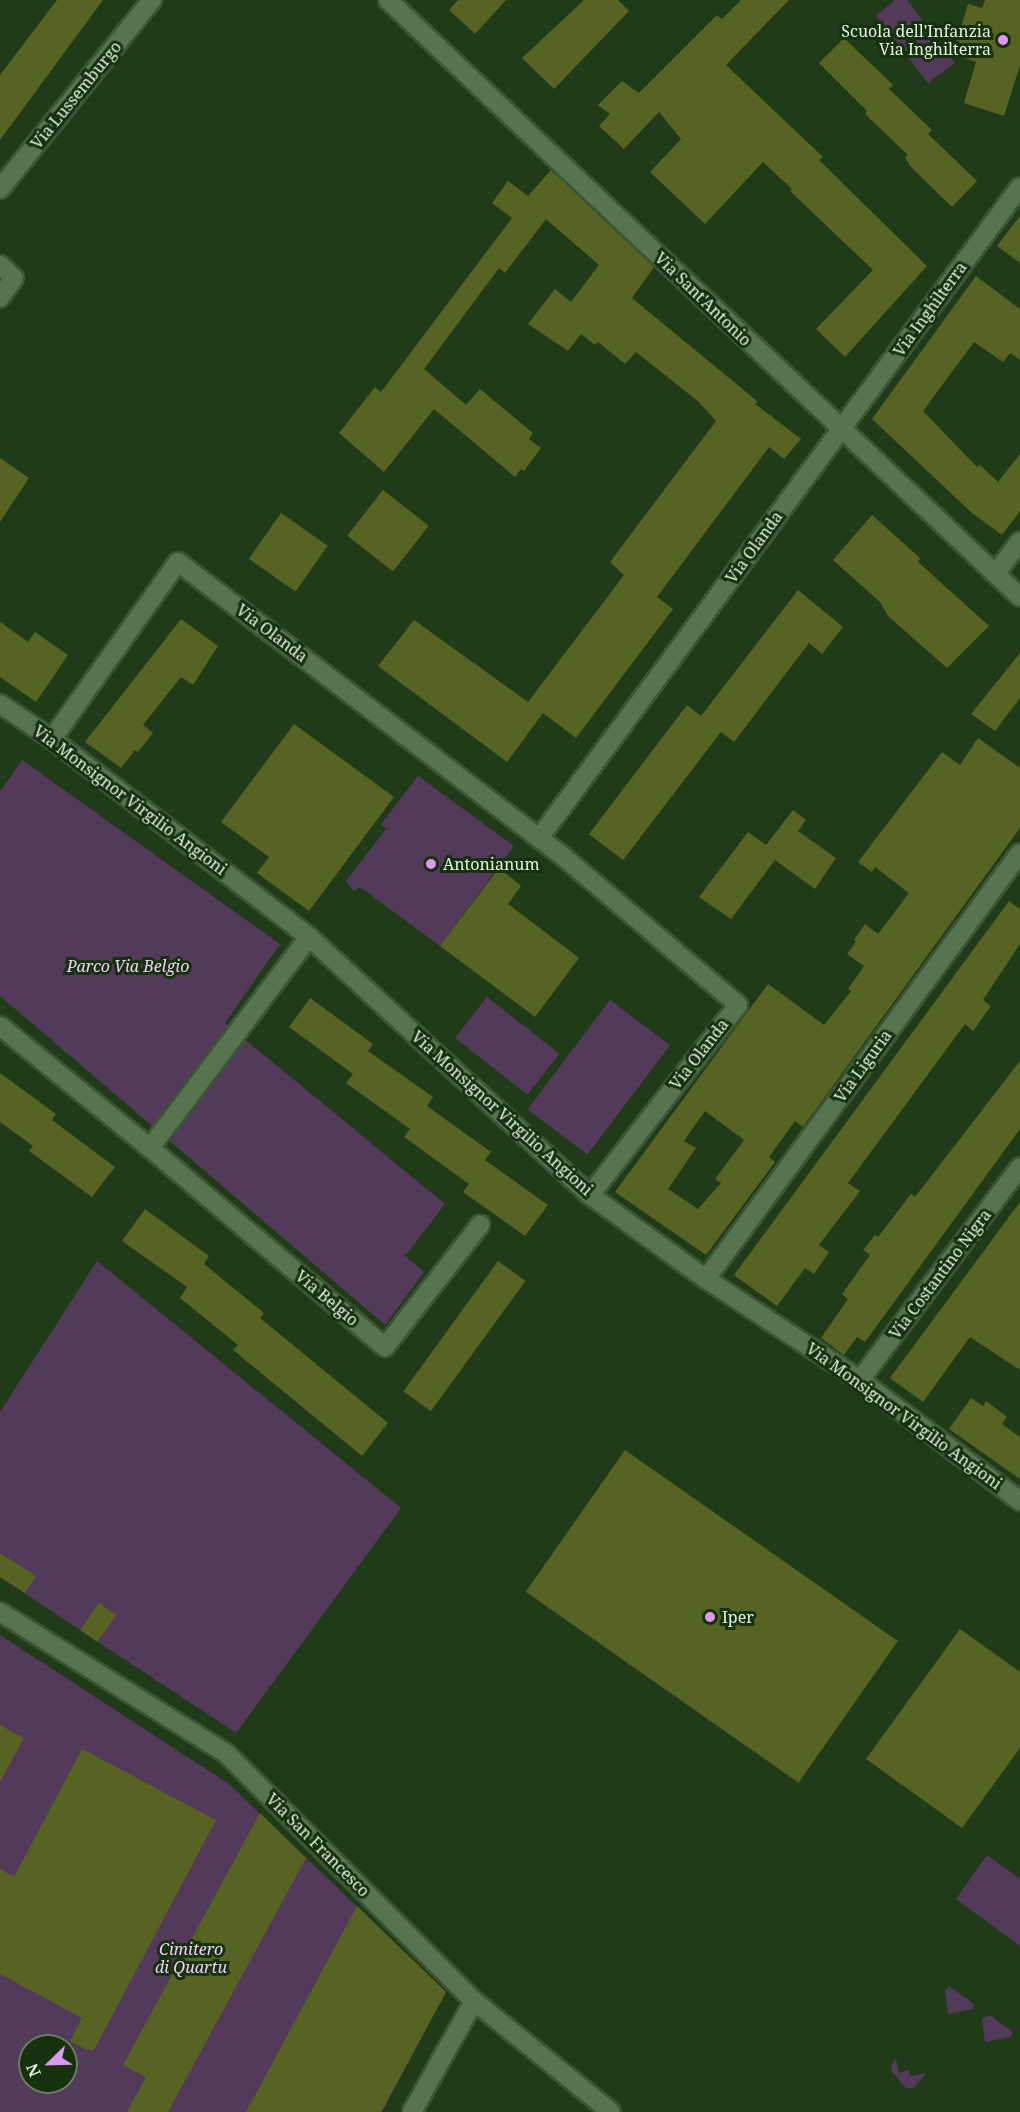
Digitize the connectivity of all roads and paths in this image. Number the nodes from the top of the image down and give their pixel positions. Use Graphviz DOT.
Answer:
graph roads {
  1 [pos="152,0"];
  2 [pos="388,0"];
  3 [pos="1020,187"];
  4 [pos="0,189"];
  5 [pos="0,265"];
  6 [pos="0,298"];
  7 [pos="841,430"];
  8 [pos="1020,541"];
  9 [pos="996,573"];
  10 [pos="1020,597"];
  11 [pos="3,713"];
  12 [pos="52,739"];
  13 [pos="540,837"];
  14 [pos="1020,853"];
  15 [pos="309,937"];
  16 [pos="0,1026"];
  17 [pos="150,1148"];
  18 [pos="1020,1167"];
  19 [pos="590,1194"];
  20 [pos="480,1225"];
  21 [pos="706,1279"];
  22 [pos="860,1380"];
  23 [pos="1020,1501"];
  24 [pos="0,1612"];
  25 [pos="474,2001"];
  26 [pos="412,2112"];
  27 [pos="611,2112"];
  1 -- 4 [label="street, Via Lussemburgo"];
  2 -- 7 [label="street, Via Sant'Antonio"];
  3 -- 7 [label="street, Via Inghilterra"];
  5 -- 6 [label="street"];
  7 -- 9 [label="street, Via Sant'Antonio"];
  7 -- 13 [label="street, Via Olanda"];
  8 -- 9 [label="street"];
  9 -- 10 [label="street, Via Sant'Antonio"];
  11 -- 12 [label="street, Via Monsignor Virgilio Angioni"];
  12 -- 13 [label="street, Via Olanda"];
  12 -- 15 [label="street, Via Monsignor Virgilio Angioni"];
  13 -- 19 [label="street, Via Olanda"];
  14 -- 21 [label="street, Via Liguria"];
  15 -- 17 [label="street"];
  15 -- 19 [label="street, Via Monsignor Virgilio Angioni"];
  16 -- 17 [label="street, Via Belgio"];
  17 -- 20 [label="street, Via Belgio"];
  18 -- 22 [label="street, Via Costantino Nigra"];
  19 -- 21 [label="street, Via Monsignor Virgilio Angioni"];
  21 -- 22 [label="street, Via Monsignor Virgilio Angioni"];
  22 -- 23 [label="street, Via Monsignor Virgilio Angioni"];
  24 -- 25 [label="street, Via San Francesco"];
  25 -- 26 [label="street"];
  25 -- 27 [label="street, Via San Francesco"];
}
